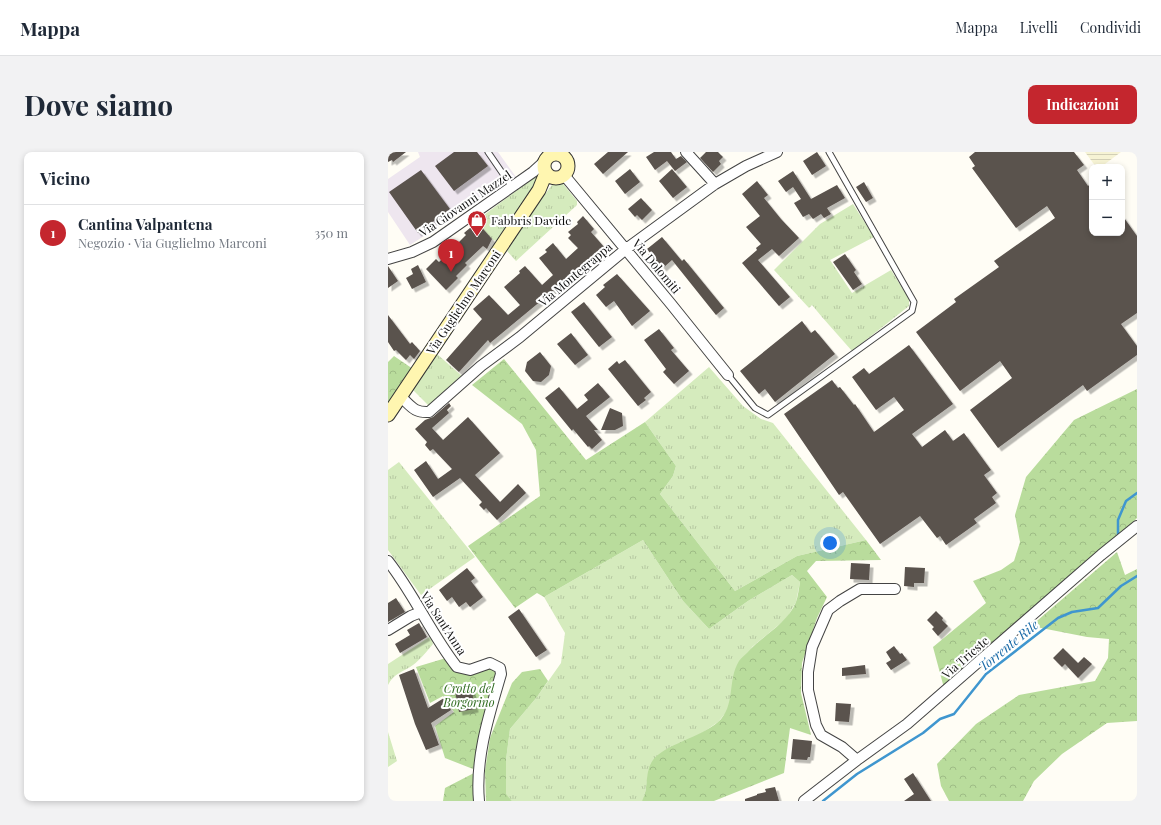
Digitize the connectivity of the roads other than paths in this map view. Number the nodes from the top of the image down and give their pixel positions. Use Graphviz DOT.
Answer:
graph roads {
  1 [pos="488,152"];
  2 [pos="686,152"];
  3 [pos="777,152"];
  4 [pos="829,152"];
  5 [pos="564,155"];
  6 [pos="548,172"];
  7 [pos="715,184"];
  8 [pos="512,187"];
  9 [pos="626,249"];
  10 [pos="388,259"];
  11 [pos="728,375"];
  12 [pos="401,397"];
  13 [pos="388,415"];
  14 [pos="1137,526"];
  15 [pos="388,561"];
  16 [pos="895,589"];
  17 [pos="421,612"];
  18 [pos="388,630"];
  19 [pos="857,760"];
  20 [pos="479,801"];
  21 [pos="804,801"];
  1 -- 8 [label="lane"];
  2 -- 7 [label="street"];
  3 -- 7 [label="street, Via Montegrappa"];
  4 -- 11 [label="lane"];
  5 -- 6 [label="street, Via Guglielmo Marconi"];
  5 -- 6 [label="street"];
  6 -- 8 [label="street, Via Giovanni Mazzel"];
  6 -- 9 [label="street, Via Dolomiti"];
  6 -- 12 [label="street, Via Guglielmo Marconi"];
  7 -- 9 [label="street, Via Montegrappa"];
  8 -- 10 [label="street, Via Giovanni Mazzel"];
  9 -- 11 [label="street, Via Dolomiti"];
  9 -- 12 [label="street, Via Montegrappa"];
  12 -- 13 [label="street, Via Guglielmo Marconi"];
  14 -- 19 [label="street, Via Trieste"];
  15 -- 17 [label="street, Via Sant'Anna"];
  16 -- 19 [label="street"];
  17 -- 18 [label="street"];
  17 -- 20 [label="street, Via Sant'Anna"];
  19 -- 21 [label="street, Via Trieste"];
}
